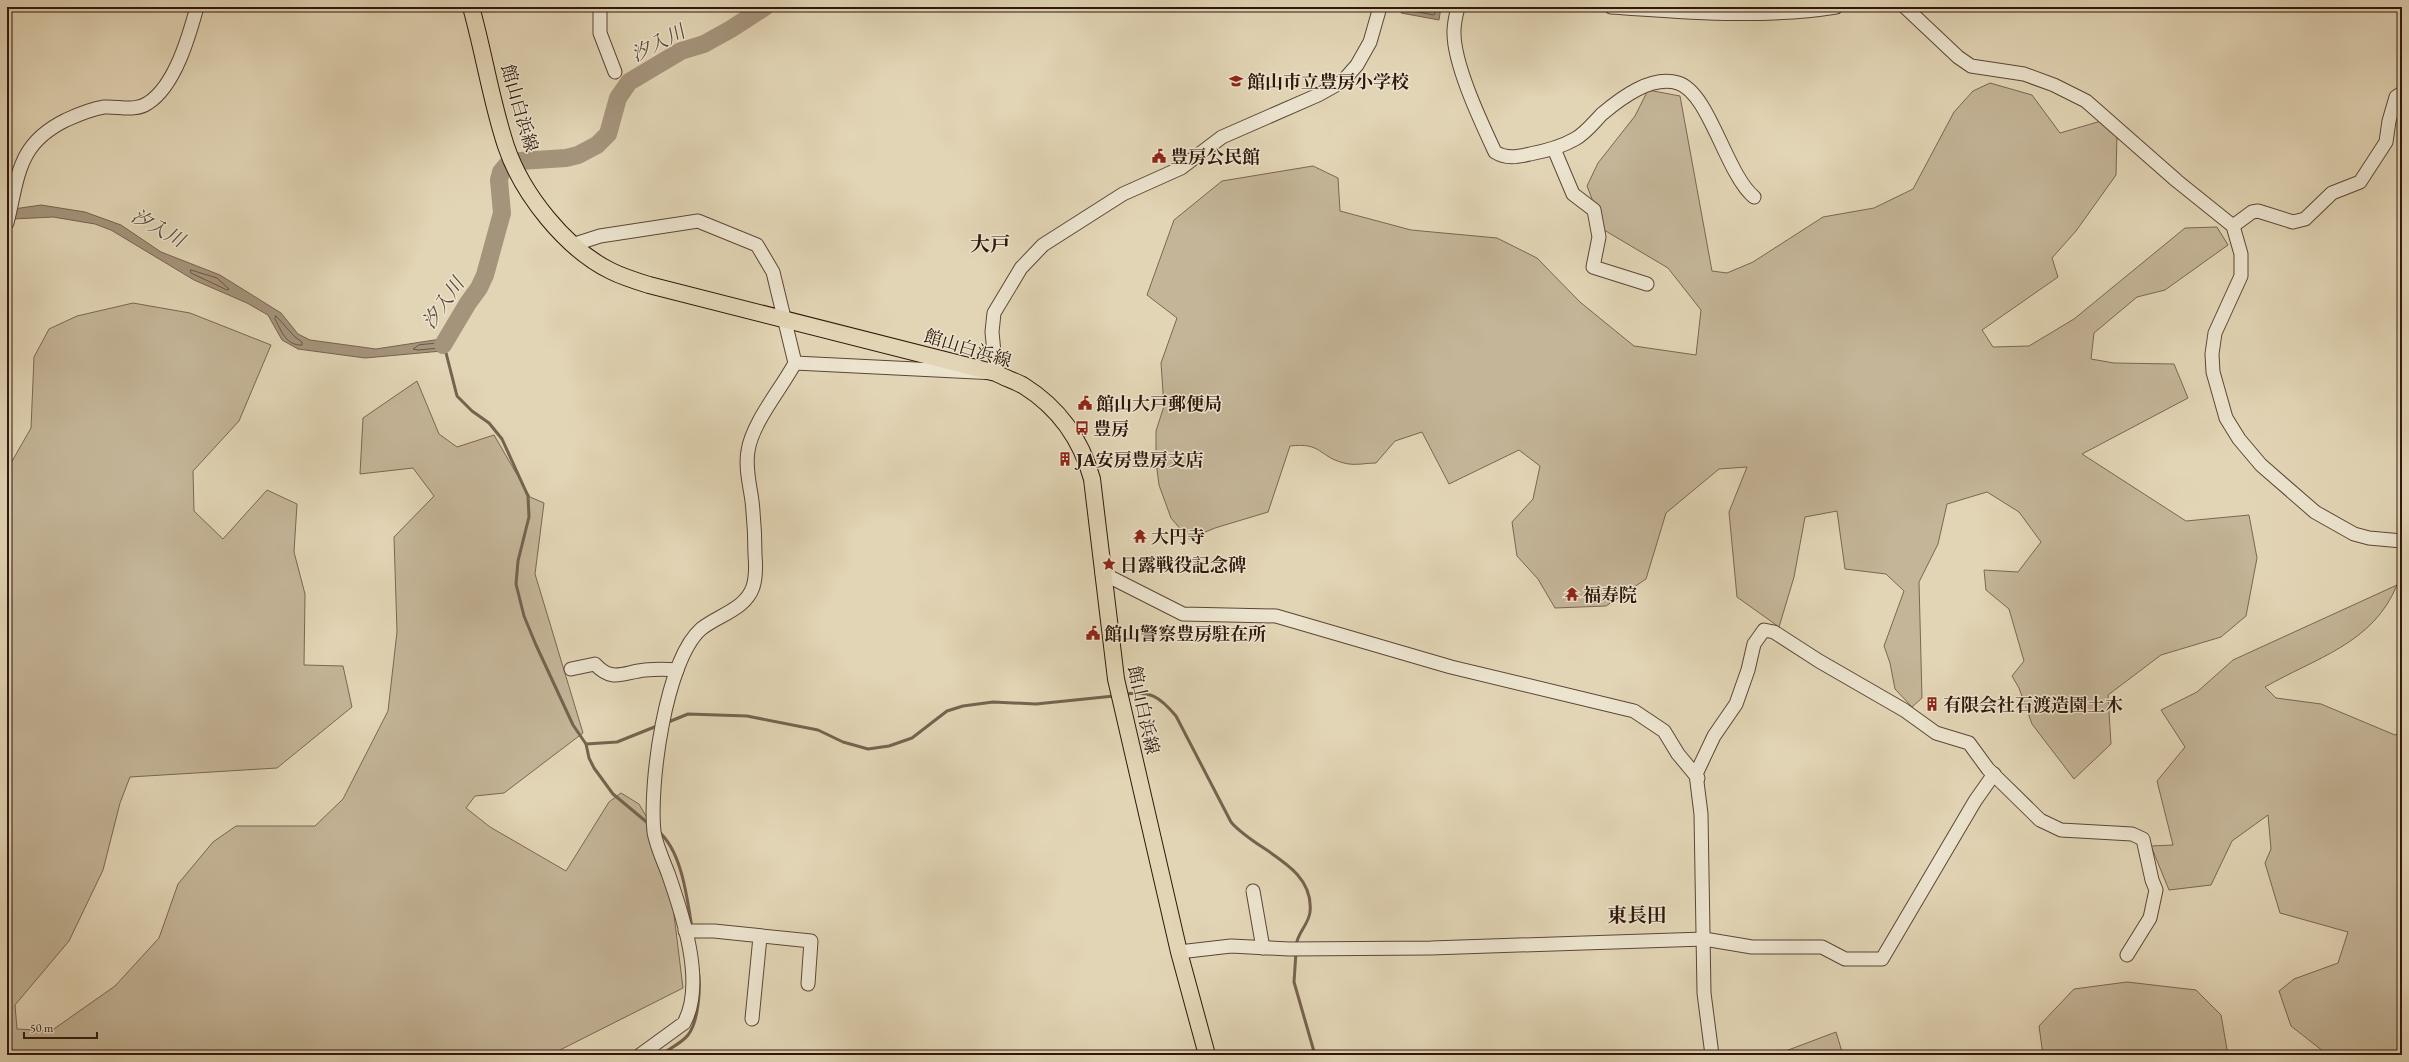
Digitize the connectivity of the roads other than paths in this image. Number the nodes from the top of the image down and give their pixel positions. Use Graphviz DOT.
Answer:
graph roads {
  1 [pos="197,7"];
  2 [pos="471,7"];
  3 [pos="600,7"];
  4 [pos="1380,7"];
  5 [pos="1458,7"];
  6 [pos="1611,7"];
  7 [pos="1836,7"];
  8 [pos="1905,7"];
  9 [pos="616,72"];
  10 [pos="2402,93"];
  11 [pos="1554,149"];
  12 [pos="1754,197"];
  13 [pos="7,223"];
  14 [pos="2233,226"];
  15 [pos="572,245"];
  16 [pos="1646,284"];
  17 [pos="785,320"];
  18 [pos="795,363"];
  19 [pos="996,373"];
  20 [pos="2402,541"];
  21 [pos="1102,573"];
  22 [pos="571,669"];
  23 [pos="677,670"];
  24 [pos="1994,774"];
  25 [pos="1698,778"];
  26 [pos="1253,891"];
  27 [pos="692,931"];
  28 [pos="760,937"];
  29 [pos="1704,939"];
  30 [pos="1263,948"];
  31 [pos="1179,952"];
  32 [pos="2127,955"];
  33 [pos="808,984"];
  34 [pos="752,1019"];
  35 [pos="640,1055"];
  36 [pos="1207,1055"];
  37 [pos="1712,1055"];
  1 -- 13 [label="street"];
  2 -- 15 [label="main road, 館山白浜線"];
  3 -- 9 [label="street"];
  4 -- 19 [label="street"];
  5 -- 11 [label="street"];
  6 -- 7 [label="street"];
  8 -- 14 [label="street"];
  10 -- 14 [label="street"];
  11 -- 12 [label="street"];
  11 -- 16 [label="street"];
  14 -- 20 [label="street"];
  15 -- 17 [label="main road, 館山白浜線"];
  15 -- 17 [label="street"];
  17 -- 18 [label="street"];
  17 -- 19 [label="main road, 館山白浜線"];
  18 -- 19 [label="street"];
  18 -- 23 [label="street"];
  19 -- 21 [label="main road, 館山白浜線"];
  21 -- 25 [label="street"];
  21 -- 31 [label="main road, 館山白浜線"];
  22 -- 23 [label="street"];
  23 -- 27 [label="street"];
  24 -- 25 [label="street"];
  24 -- 29 [label="street"];
  24 -- 32 [label="street"];
  25 -- 29 [label="street"];
  26 -- 30 [label="street"];
  27 -- 28 [label="street"];
  27 -- 35 [label="street"];
  28 -- 33 [label="street"];
  28 -- 34 [label="street"];
  29 -- 30 [label="street"];
  29 -- 37 [label="street"];
  30 -- 31 [label="street"];
  31 -- 36 [label="main road, 館山白浜線"];
}
